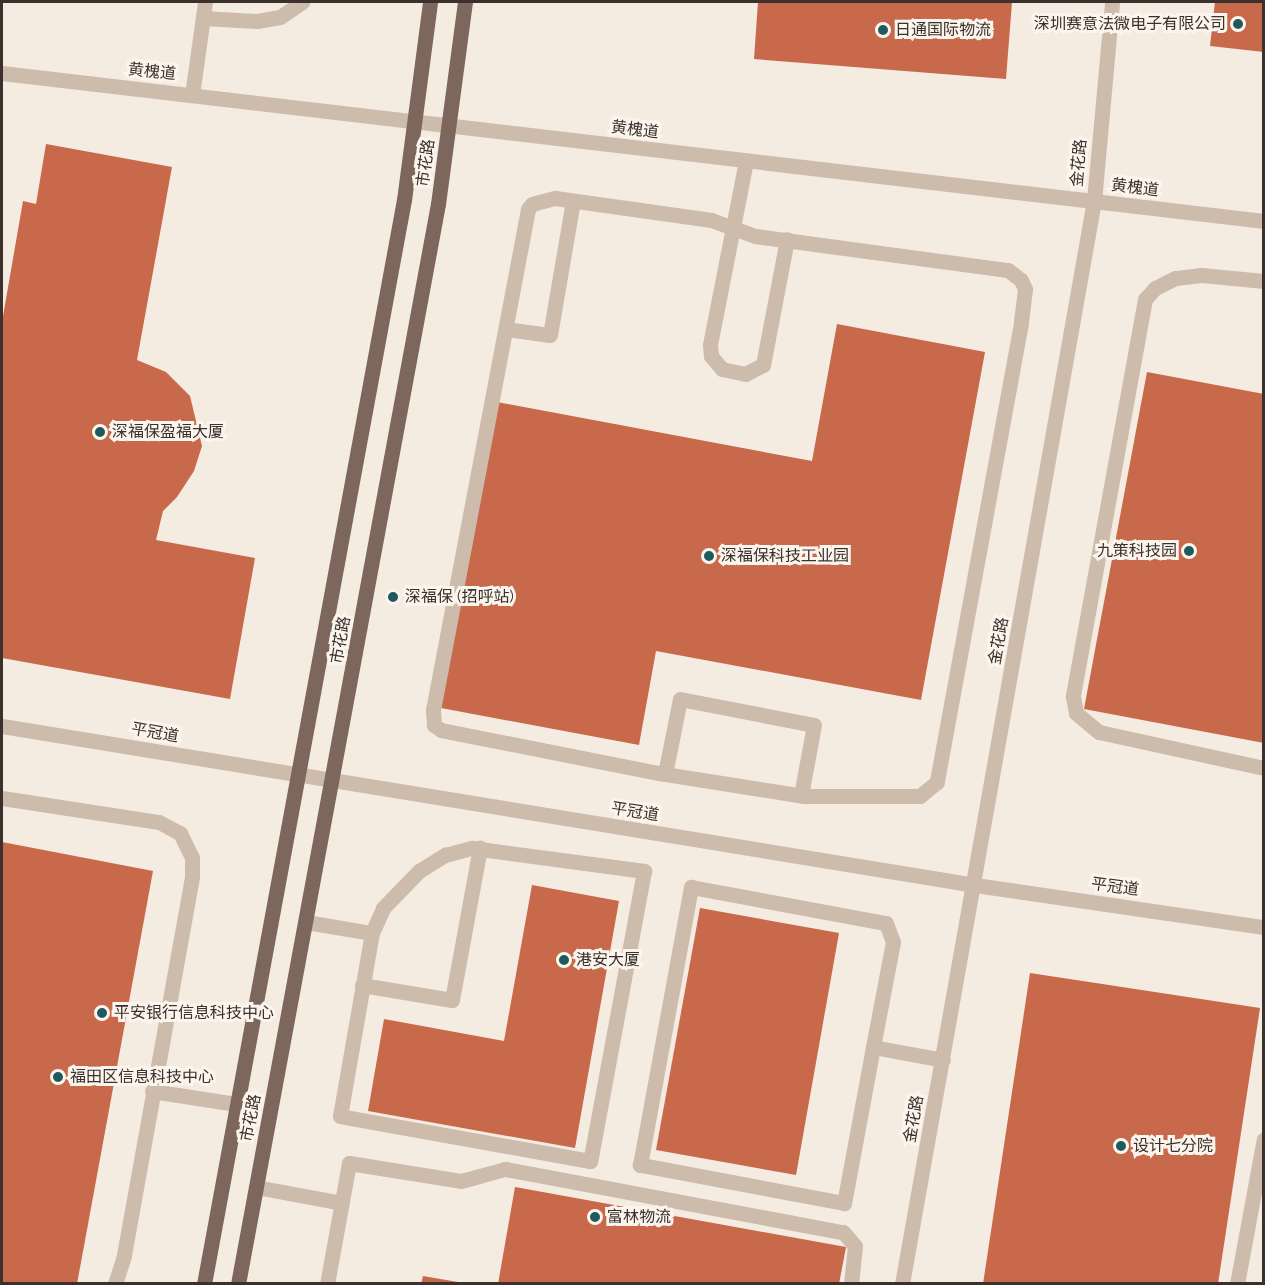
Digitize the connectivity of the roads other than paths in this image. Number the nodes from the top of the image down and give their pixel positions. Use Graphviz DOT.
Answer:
graph roads {
  1 [pos="205,2"];
  2 [pos="302,2"];
  3 [pos="430,2"];
  4 [pos="465,2"];
  5 [pos="1112,2"];
  6 [pos="203,18"];
  7 [pos="2,73"];
  8 [pos="192,95"];
  9 [pos="415,121"];
  10 [pos="450,125"];
  11 [pos="746,160"];
  12 [pos="573,201"];
  13 [pos="1094,201"];
  14 [pos="1263,221"];
  15 [pos="732,226"];
  16 [pos="787,239"];
  17 [pos="1263,281"];
  18 [pos="506,329"];
  19 [pos="2,726"];
  20 [pos="1263,768"];
  21 [pos="665,774"];
  22 [pos="297,775"];
  23 [pos="333,781"];
  24 [pos="801,795"];
  25 [pos="2,798"];
  26 [pos="480,848"];
  27 [pos="975,885"];
  28 [pos="306,922"];
  29 [pos="1263,927"];
  30 [pos="372,933"];
  31 [pos="363,985"];
  32 [pos="873,1047"];
  33 [pos="943,1060"];
  34 [pos="152,1092"];
  35 [pos="236,1104"];
  36 [pos="1263,1139"];
  37 [pos="256,1187"];
  38 [pos="342,1203"];
  39 [pos="115,1284"];
  40 [pos="204,1284"];
  41 [pos="238,1284"];
  42 [pos="327,1284"];
  43 [pos="851,1284"];
  44 [pos="903,1284"];
  45 [pos="1237,1284"];
  1 -- 6 [label="street"];
  2 -- 6 [label="street"];
  3 -- 9 [label="main road, 市花路"];
  4 -- 10 [label="main road, 市花路"];
  5 -- 13 [label="street, 金花路"];
  6 -- 8 [label="street"];
  7 -- 8 [label="street, 黄槐道"];
  8 -- 9 [label="street, 黄槐道"];
  9 -- 10 [label="street, 黄槐道"];
  9 -- 22 [label="main road, 市花路"];
  10 -- 11 [label="street, 黄槐道"];
  10 -- 23 [label="main road, 市花路"];
  11 -- 13 [label="street, 黄槐道"];
  11 -- 15 [label="street"];
  12 -- 15 [label="street"];
  12 -- 18 [label="street"];
  12 -- 18 [label="street"];
  13 -- 14 [label="street, 黄槐道"];
  13 -- 27 [label="street, 金花路"];
  15 -- 16 [label="street"];
  15 -- 16 [label="street"];
  16 -- 24 [label="street"];
  17 -- 20 [label="street"];
  18 -- 21 [label="street"];
  19 -- 22 [label="street, 平冠道"];
  21 -- 24 [label="street"];
  21 -- 24 [label="street"];
  22 -- 23 [label="street, 平冠道"];
  22 -- 35 [label="main road, 市花路"];
  23 -- 27 [label="street, 平冠道"];
  23 -- 28 [label="main road, 市花路"];
  25 -- 34 [label="street"];
  26 -- 30 [label="street"];
  26 -- 31 [label="street"];
  26 -- 31 [label="street"];
  27 -- 29 [label="street, 平冠道"];
  27 -- 33 [label="street, 金花路"];
  28 -- 30 [label="street"];
  28 -- 37 [label="main road, 市花路"];
  30 -- 31 [label="street"];
  32 -- 32 [label="street"];
  32 -- 33 [label="street"];
  33 -- 44 [label="street, 金花路"];
  34 -- 35 [label="street"];
  34 -- 39 [label="street"];
  35 -- 40 [label="main road, 市花路"];
  36 -- 45 [label="street"];
  37 -- 38 [label="street"];
  37 -- 41 [label="main road, 市花路"];
  38 -- 42 [label="street"];
  38 -- 43 [label="street"];
}
